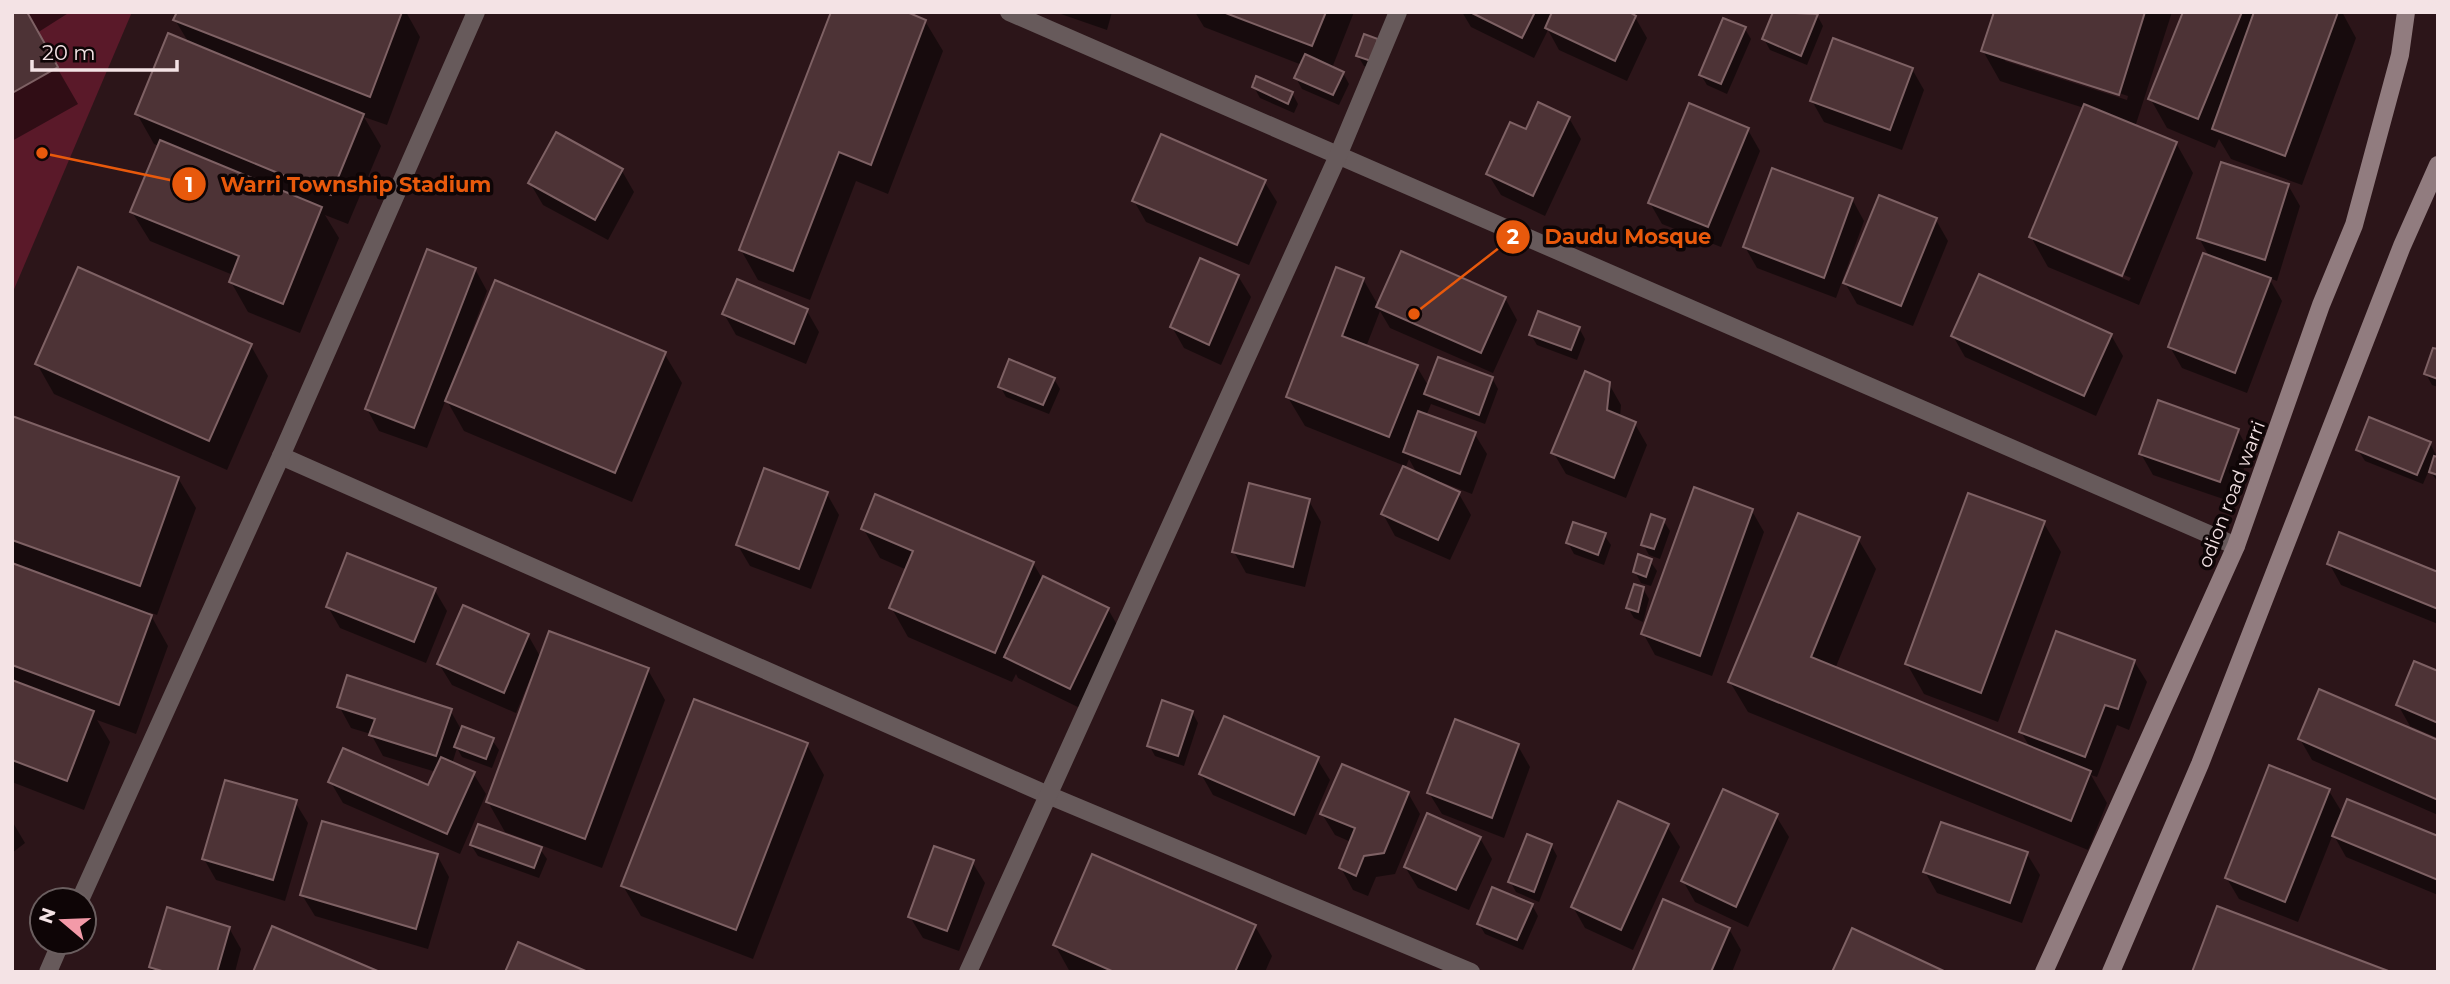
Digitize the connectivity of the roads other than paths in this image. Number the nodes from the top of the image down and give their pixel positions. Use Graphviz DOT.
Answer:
graph roads {
  1 [pos="476,12"];
  2 [pos="1009,12"];
  3 [pos="1398,12"];
  4 [pos="2406,12"];
  5 [pos="1337,158"];
  6 [pos="2438,165"];
  7 [pos="281,456"];
  8 [pos="2236,546"];
  9 [pos="1048,794"];
  10 [pos="86,886"];
  11 [pos="968,972"];
  12 [pos="1471,972"];
  13 [pos="2044,972"];
  14 [pos="2110,972"];
  1 -- 7 [label="street"];
  2 -- 5 [label="street"];
  3 -- 5 [label="street"];
  4 -- 8 [label="main road, odion road warri"];
  5 -- 8 [label="street"];
  5 -- 9 [label="street"];
  6 -- 14 [label="main road"];
  7 -- 9 [label="street"];
  7 -- 10 [label="street"];
  8 -- 13 [label="main road, odion road warri"];
  9 -- 11 [label="street"];
  9 -- 12 [label="street"];
}
